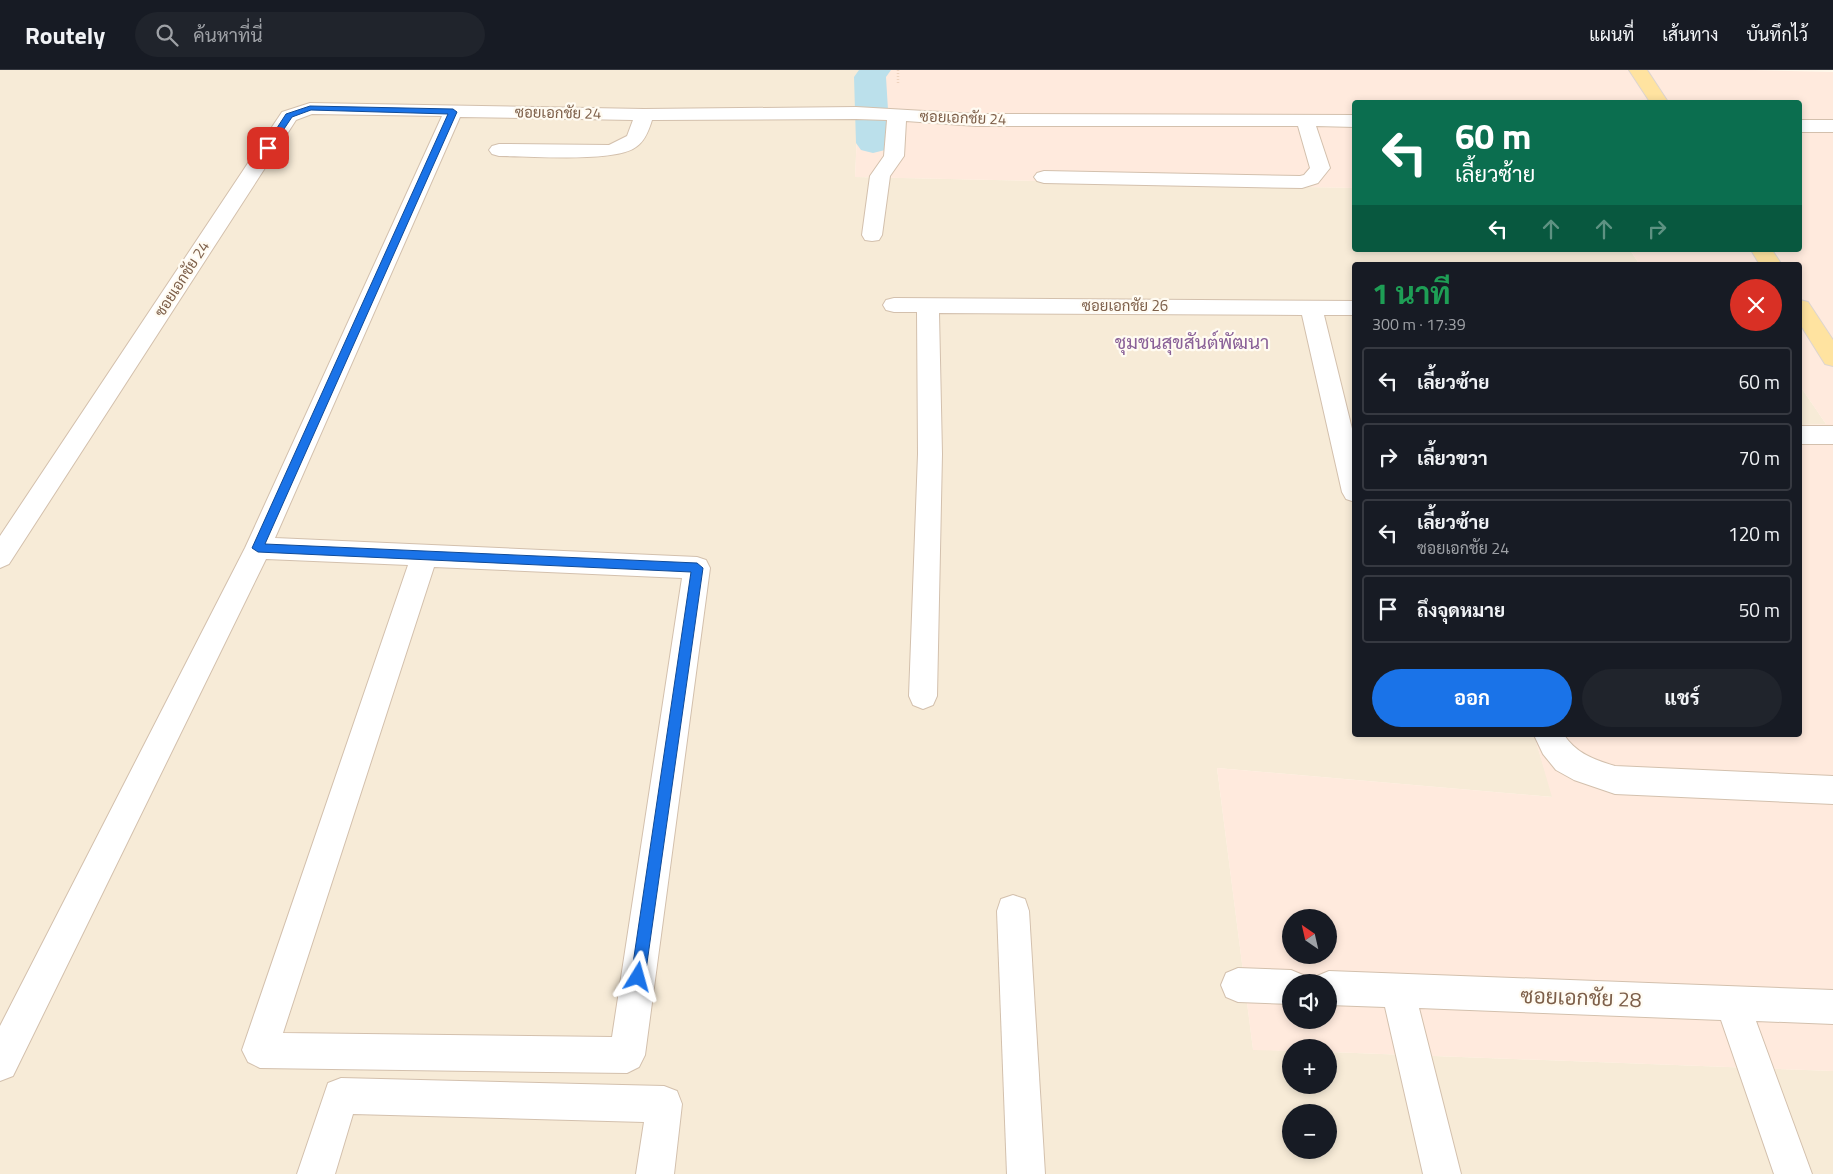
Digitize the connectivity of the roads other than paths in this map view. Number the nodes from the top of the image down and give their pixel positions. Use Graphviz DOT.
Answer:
graph roads {
  1 [pos="1638,70"];
  2 [pos="1658,100"];
  3 [pos="453,112"];
  4 [pos="888,114"];
  5 [pos="644,115"];
  6 [pos="1305,120"];
  7 [pos="1352,120"];
  8 [pos="1802,126"];
  9 [pos="1833,126"];
  10 [pos="500,150"];
  11 [pos="1044,177"];
  12 [pos="872,235"];
  13 [pos="894,305"];
  14 [pos="928,305"];
  15 [pos="1311,307"];
  16 [pos="1352,308"];
  17 [pos="1802,311"];
  18 [pos="1833,358"];
  19 [pos="1802,435"];
  20 [pos="1833,435"];
  21 [pos="1352,479"];
  22 [pos="258,548"];
  23 [pos="424,556"];
  24 [pos="0,557"];
  25 [pos="922,696"];
  26 [pos="1550,737"];
  27 [pos="1833,790"];
  28 [pos="1013,911"];
  29 [pos="1238,985"];
  30 [pos="1282,987"];
  31 [pos="1337,988"];
  32 [pos="1398,991"];
  33 [pos="1732,1003"];
  34 [pos="1833,1007"];
  35 [pos="0,1064"];
  36 [pos="316,1174"];
  37 [pos="655,1174"];
  38 [pos="1026,1174"];
  39 [pos="1442,1174"];
  40 [pos="1792,1174"];
  1 -- 2 [label="main road"];
  3 -- 5 [label="street, ซอยเอกชัย 24"];
  3 -- 22 [label="street"];
  3 -- 24 [label="street, ซอยเอกชัย 24"];
  4 -- 5 [label="street, ซอยเอกชัย 24"];
  4 -- 6 [label="street, ซอยเอกชัย 24"];
  4 -- 12 [label="street"];
  5 -- 10 [label="street"];
  6 -- 7 [label="street, ซอยเอกชัย 24"];
  6 -- 11 [label="street"];
  8 -- 9 [label="street"];
  13 -- 14 [label="street, ซอยเอกชัย 26"];
  14 -- 15 [label="street, ซอยเอกชัย 26"];
  14 -- 25 [label="street"];
  15 -- 16 [label="street, ซอยเอกชัย 26"];
  15 -- 21 [label="street"];
  17 -- 18 [label="main road"];
  19 -- 20 [label="street"];
  22 -- 23 [label="street"];
  22 -- 35 [label="street"];
  23 -- 23 [label="street"];
  26 -- 27 [label="street"];
  28 -- 38 [label="street"];
  29 -- 30 [label="street"];
  31 -- 32 [label="street, ซอยเอกชัย 28"];
  32 -- 33 [label="street, ซอยเอกชัย 28"];
  32 -- 39 [label="street"];
  33 -- 34 [label="street, ซอยเอกชัย 28"];
  33 -- 40 [label="street"];
  36 -- 37 [label="street"];
}
